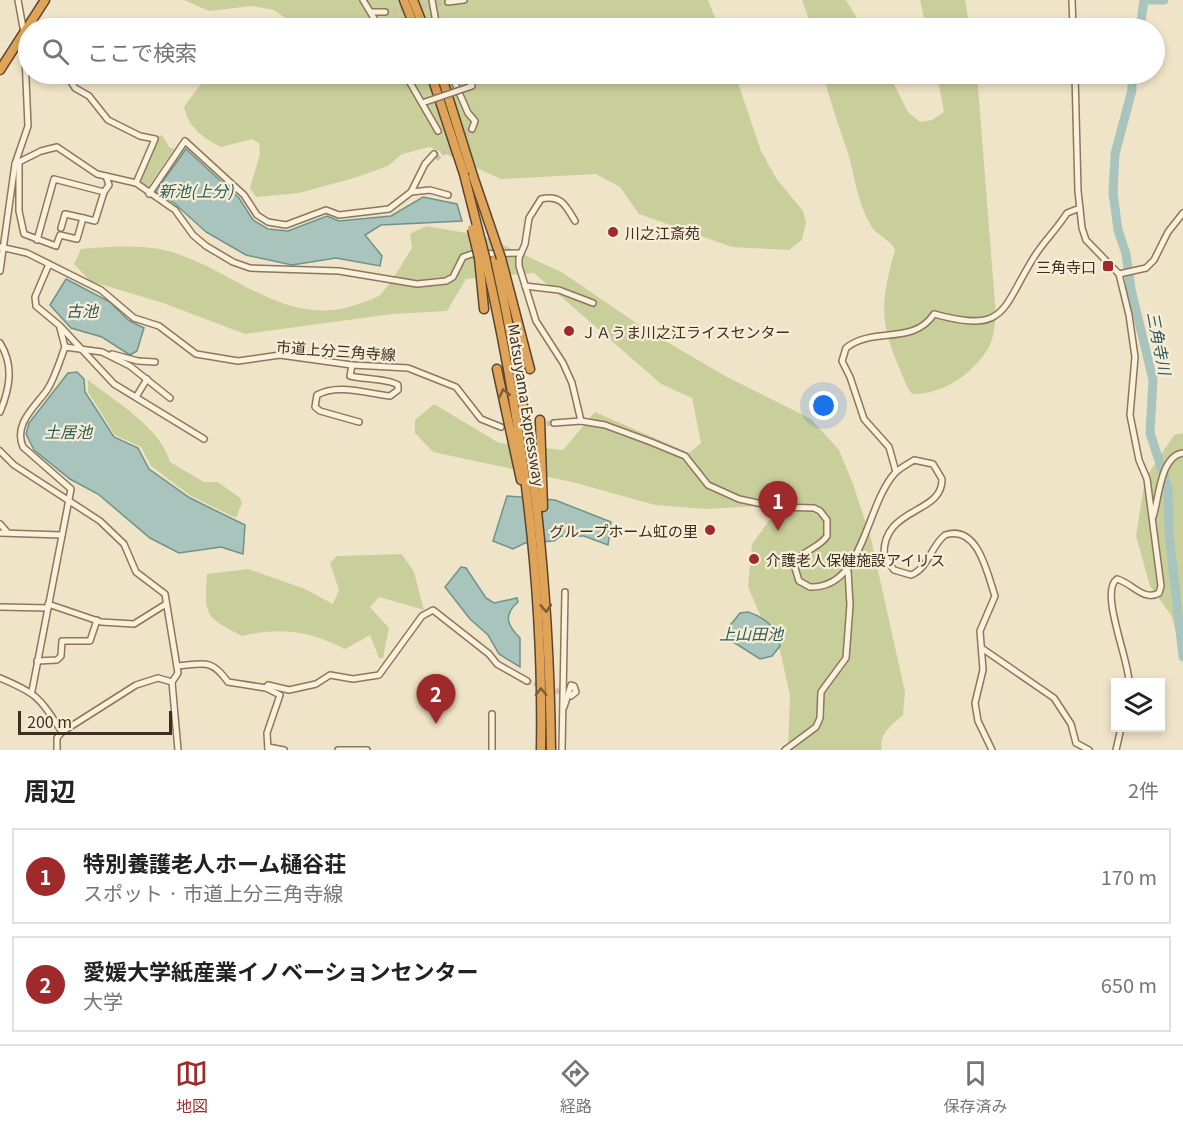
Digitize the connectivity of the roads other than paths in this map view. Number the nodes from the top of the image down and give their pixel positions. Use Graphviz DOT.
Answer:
graph roads {
  1 [pos="18,0"];
  2 [pos="45,0"];
  3 [pos="363,0"];
  4 [pos="404,0"];
  5 [pos="413,0"];
  6 [pos="432,0"];
  7 [pos="464,0"];
  8 [pos="1072,0"];
  9 [pos="448,2"];
  10 [pos="371,12"];
  11 [pos="385,12"];
  12 [pos="21,18"];
  13 [pos="34,18"];
  14 [pos="374,18"];
  15 [pos="411,18"];
  16 [pos="420,18"];
  17 [pos="435,18"];
  18 [pos="1073,18"];
  19 [pos="18,42"];
  20 [pos="0,70"];
  21 [pos="27,84"];
  22 [pos="72,84"];
  23 [pos="411,84"];
  24 [pos="434,84"];
  25 [pos="444,84"];
  26 [pos="455,84"];
  27 [pos="472,84"];
  28 [pos="1075,84"];
  29 [pos="423,103"];
  30 [pos="472,129"];
  31 [pos="438,131"];
  32 [pos="435,156"];
  33 [pos="17,164"];
  34 [pos="106,176"];
  35 [pos="136,183"];
  36 [pos="104,192"];
  37 [pos="411,192"];
  38 [pos="149,194"];
  39 [pos="448,195"];
  40 [pos="1080,208"];
  41 [pos="1183,213"];
  42 [pos="83,218"];
  43 [pos="575,221"];
  44 [pos="60,225"];
  45 [pos="37,240"];
  46 [pos="2,247"];
  47 [pos="520,253"];
  48 [pos="482,257"];
  49 [pos="498,258"];
  50 [pos="49,264"];
  51 [pos="0,271"];
  52 [pos="1119,274"];
  53 [pos="525,286"];
  54 [pos="593,303"];
  55 [pos="484,309"];
  56 [pos="60,326"];
  57 [pos="0,343"];
  58 [pos="65,346"];
  59 [pos="81,349"];
  60 [pos="102,352"];
  61 [pos="155,362"];
  62 [pos="352,365"];
  63 [pos="497,369"];
  64 [pos="530,369"];
  65 [pos="147,379"];
  66 [pos="136,397"];
  67 [pos="170,398"];
  68 [pos="0,412"];
  69 [pos="540,420"];
  70 [pos="581,421"];
  71 [pos="358,422"];
  72 [pos="554,423"];
  73 [pos="501,427"];
  74 [pos="204,439"];
  75 [pos="0,451"];
  76 [pos="1183,453"];
  77 [pos="896,472"];
  78 [pos="533,492"];
  79 [pos="68,500"];
  80 [pos="1152,518"];
  81 [pos="0,524"];
  82 [pos="3,532"];
  83 [pos="62,535"];
  84 [pos="538,550"];
  85 [pos="848,571"];
  86 [pos="565,592"];
  87 [pos="166,604"];
  88 [pos="48,606"];
  89 [pos="0,607"];
  90 [pos="97,620"];
  91 [pos="983,649"];
  92 [pos="37,661"];
  93 [pos="177,666"];
  94 [pos="0,678"];
  95 [pos="1128,678"];
  96 [pos="527,681"];
  97 [pos="172,682"];
  98 [pos="266,688"];
  99 [pos="32,691"];
  100 [pos="571,696"];
  101 [pos="492,714"];
  102 [pos="561,718"];
  103 [pos="62,732"];
  104 [pos="1120,732"];
  105 [pos="268,749"];
  106 [pos="57,750"];
  107 [pos="178,750"];
  108 [pos="284,750"];
  109 [pos="338,750"];
  110 [pos="368,750"];
  111 [pos="492,750"];
  112 [pos="541,750"];
  113 [pos="551,750"];
  114 [pos="562,750"];
  115 [pos="785,750"];
  116 [pos="992,750"];
  117 [pos="1089,750"];
  118 [pos="1116,750"];
  1 -- 12 [label="street"];
  2 -- 13 [label="highway"];
  3 -- 10 [label="street"];
  4 -- 15 [label="highway"];
  5 -- 16 [label="highway"];
  6 -- 17 [label="street"];
  7 -- 9 [label="street"];
  8 -- 18 [label="street"];
  10 -- 11 [label="street"];
  10 -- 14 [label="street"];
  19 -- 20 [label="highway"];
  21 -- 33 [label="street"];
  22 -- 35 [label="street"];
  23 -- 29 [label="street"];
  24 -- 48 [label="highway, bridge"];
  25 -- 49 [label="highway, bridge"];
  26 -- 30 [label="street"];
  27 -- 29 [label="street, bridge"];
  28 -- 40 [label="street"];
  29 -- 31 [label="street"];
  32 -- 37 [label="street"];
  33 -- 34 [label="street"];
  33 -- 45 [label="street"];
  33 -- 46 [label="street"];
  34 -- 35 [label="street"];
  34 -- 36 [label="street"];
  35 -- 38 [label="street"];
  36 -- 42 [label="street"];
  36 -- 45 [label="street"];
  37 -- 38 [label="street"];
  37 -- 39 [label="street"];
  38 -- 47 [label="street"];
  40 -- 52 [label="street"];
  40 -- 77 [label="street"];
  41 -- 52 [label="street"];
  42 -- 44 [label="street"];
  42 -- 45 [label="street"];
  43 -- 47 [label="street"];
  46 -- 50 [label="street, 市道上分三角寺線"];
  46 -- 51 [label="street"];
  47 -- 53 [label="street"];
  48 -- 55 [label="highway"];
  48 -- 78 [label="highway, Matsuyama Expressway"];
  49 -- 64 [label="highway"];
  49 -- 78 [label="highway, Matsuyama Expressway"];
  50 -- 56 [label="street"];
  50 -- 62 [label="street, 市道上分三角寺線"];
  52 -- 80 [label="street"];
  53 -- 54 [label="street"];
  53 -- 70 [label="street"];
  56 -- 58 [label="street"];
  56 -- 59 [label="street"];
  57 -- 68 [label="street"];
  58 -- 59 [label="street"];
  58 -- 79 [label="street"];
  59 -- 60 [label="street"];
  59 -- 66 [label="street"];
  60 -- 61 [label="street"];
  60 -- 65 [label="street"];
  62 -- 71 [label="street"];
  62 -- 73 [label="street, 市道上分三角寺線"];
  78 -- 63 [label="highway, one-way"];
  65 -- 66 [label="street"];
  65 -- 67 [label="street"];
  66 -- 74 [label="street"];
  69 -- 78 [label="highway"];
  70 -- 72 [label="street"];
  70 -- 85 [label="street"];
  75 -- 79 [label="street"];
  76 -- 80 [label="street"];
  77 -- 85 [label="street"];
  77 -- 91 [label="street"];
  78 -- 84 [label="highway"];
  78 -- 84 [label="highway, Matsuyama Expressway"];
  79 -- 83 [label="street"];
  79 -- 87 [label="street"];
  80 -- 95 [label="street"];
  81 -- 82 [label="street"];
  82 -- 83 [label="street"];
  83 -- 88 [label="street"];
  112 -- 84 [label="highway, Matsuyama Expressway, one-way"];
  84 -- 113 [label="highway, Matsuyama Expressway, one-way"];
  85 -- 115 [label="street"];
  86 -- 102 [label="street"];
  87 -- 90 [label="street"];
  87 -- 93 [label="street"];
  88 -- 89 [label="street"];
  88 -- 90 [label="street"];
  88 -- 92 [label="street"];
  90 -- 92 [label="street"];
  91 -- 116 [label="street"];
  91 -- 117 [label="street"];
  92 -- 99 [label="street"];
  93 -- 97 [label="street"];
  93 -- 98 [label="street"];
  94 -- 99 [label="street"];
  96 -- 98 [label="street"];
  97 -- 103 [label="street"];
  97 -- 107 [label="street"];
  98 -- 105 [label="street"];
  99 -- 103 [label="street"];
  100 -- 102 [label="street"];
  101 -- 111 [label="street"];
  102 -- 114 [label="street"];
  103 -- 106 [label="street"];
  104 -- 118 [label="street"];
  105 -- 108 [label="street"];
  109 -- 110 [label="street"];
}
